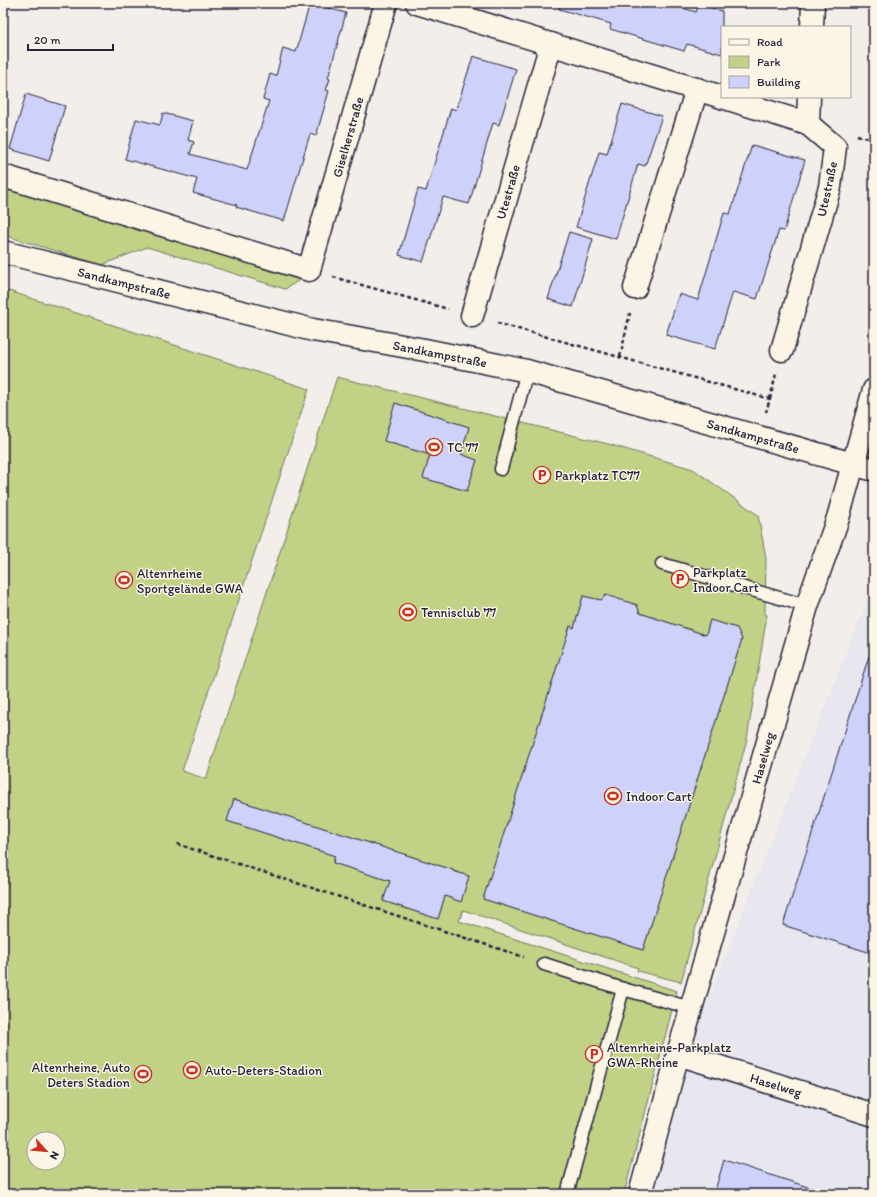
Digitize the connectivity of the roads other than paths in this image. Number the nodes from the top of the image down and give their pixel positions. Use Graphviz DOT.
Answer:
graph roads {
  1 [pos="386,3"];
  2 [pos="416,3"];
  3 [pos="813,3"];
  4 [pos="812,26"];
  5 [pos="551,44"];
  6 [pos="697,89"];
  7 [pos="721,97"];
  8 [pos="725,98"];
  9 [pos="809,98"];
  10 [pos="808,124"];
  11 [pos="3,176"];
  12 [pos="3,252"];
  13 [pos="635,288"];
  14 [pos="472,316"];
  15 [pos="782,350"];
  16 [pos="527,371"];
  17 [pos="874,390"];
  18 [pos="852,464"];
  19 [pos="501,469"];
  20 [pos="874,470"];
  21 [pos="662,564"];
  22 [pos="807,606"];
  23 [pos="544,964"];
  24 [pos="624,989"];
  25 [pos="691,1008"];
  26 [pos="678,1054"];
  27 [pos="874,1115"];
  28 [pos="567,1194"];
  29 [pos="640,1194"];
  1 -- 11 [label="street, Giselherstraße"];
  2 -- 5 [label="street, Utestraße"];
  3 -- 4 [label="street"];
  5 -- 6 [label="street, Utestraße"];
  5 -- 14 [label="street, Utestraße"];
  6 -- 7 [label="street, Utestraße"];
  6 -- 13 [label="street"];
  8 -- 10 [label="street, Utestraße"];
  9 -- 10 [label="street"];
  10 -- 15 [label="street, Utestraße"];
  12 -- 16 [label="street, Sandkampstraße"];
  16 -- 18 [label="street, Sandkampstraße"];
  16 -- 19 [label="lane"];
  17 -- 18 [label="street, Haselweg"];
  18 -- 20 [label="street, Sandkampstraße"];
  18 -- 22 [label="street, Haselweg"];
  21 -- 22 [label="lane"];
  22 -- 25 [label="street, Haselweg"];
  23 -- 24 [label="lane"];
  24 -- 25 [label="lane"];
  24 -- 28 [label="lane"];
  25 -- 26 [label="street, Haselweg"];
  26 -- 27 [label="street, Haselweg"];
  26 -- 29 [label="street, Haselweg"];
}
